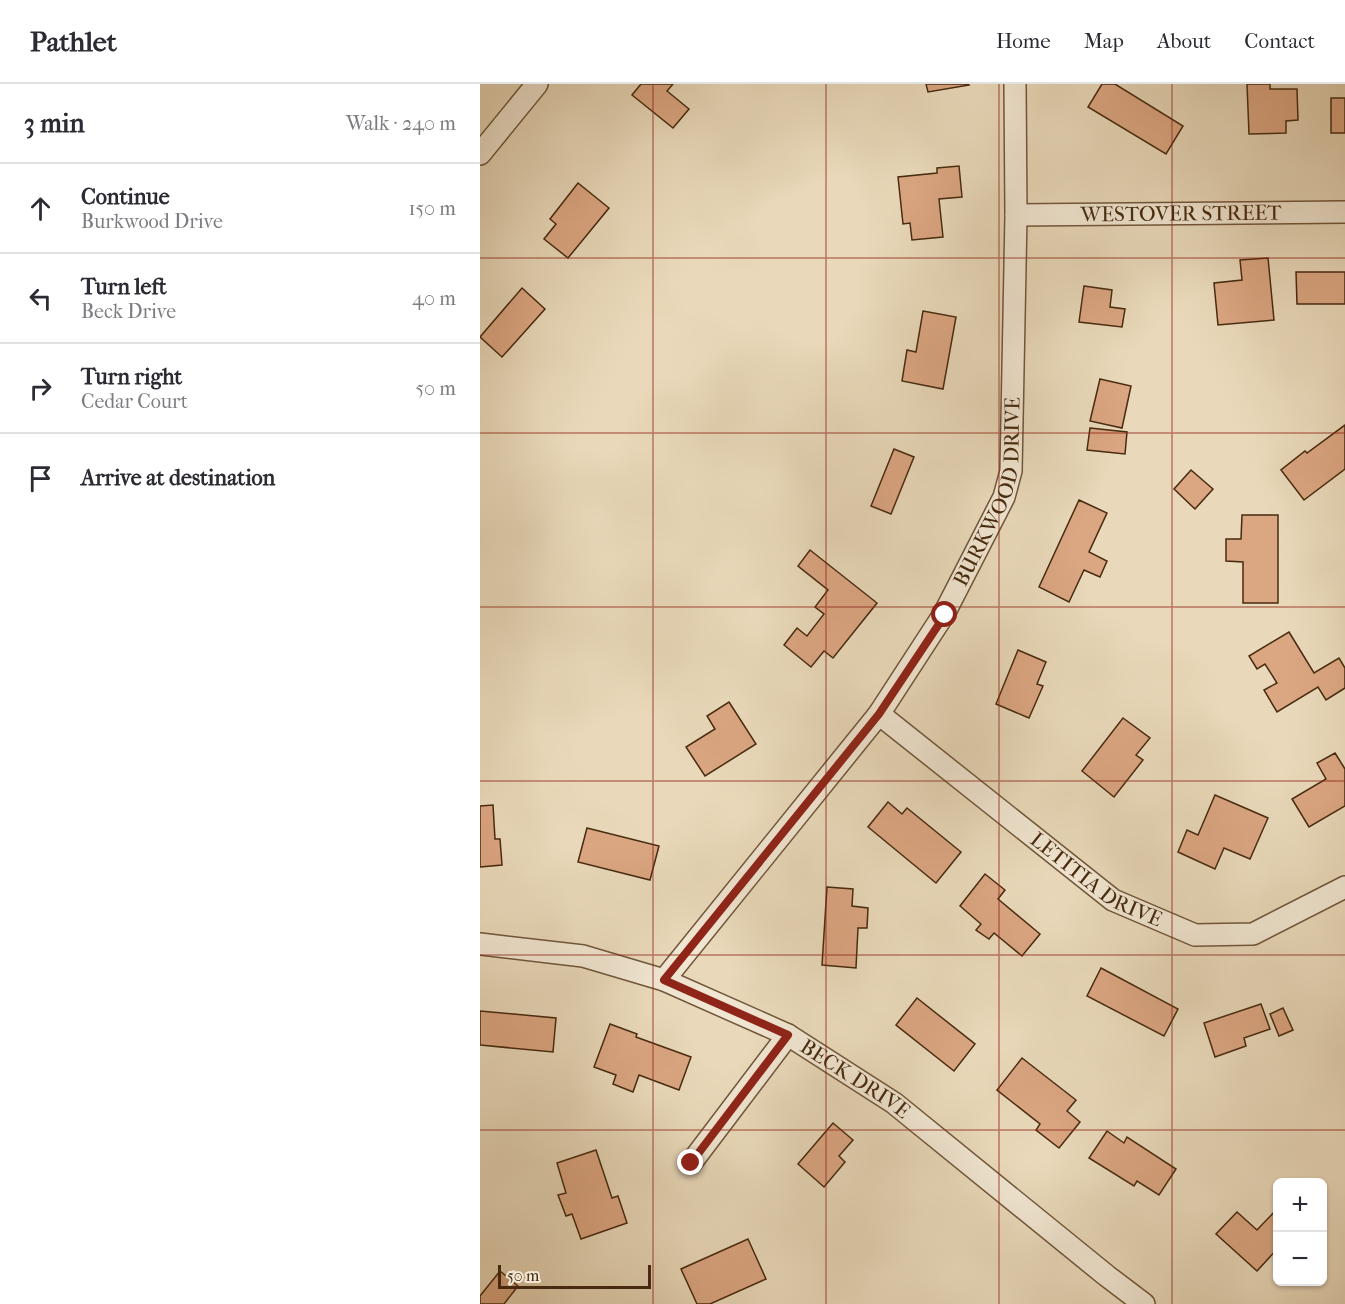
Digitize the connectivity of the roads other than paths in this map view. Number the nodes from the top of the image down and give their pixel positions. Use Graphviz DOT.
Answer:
graph roads {
  1 [pos="537,84"];
  2 [pos="1015,84"];
  3 [pos="487,131"];
  4 [pos="480,154"];
  5 [pos="1345,212"];
  6 [pos="1016,215"];
  7 [pos="879,714"];
  8 [pos="1345,887"];
  9 [pos="480,944"];
  10 [pos="664,980"];
  11 [pos="788,1035"];
  12 [pos="691,1163"];
  13 [pos="1144,1304"];
  1 -- 3 [label="street"];
  2 -- 6 [label="street, BURKWOOD DRIVE"];
  3 -- 4 [label="street"];
  5 -- 6 [label="street, WESTOVER STREET"];
  6 -- 7 [label="street, BURKWOOD DRIVE"];
  7 -- 8 [label="street, LETITIA DRIVE"];
  7 -- 10 [label="street, BURKWOOD DRIVE"];
  9 -- 10 [label="street, BECK DRIVE"];
  10 -- 11 [label="street, BECK DRIVE"];
  11 -- 12 [label="street"];
  11 -- 13 [label="street, BECK DRIVE"];
}
